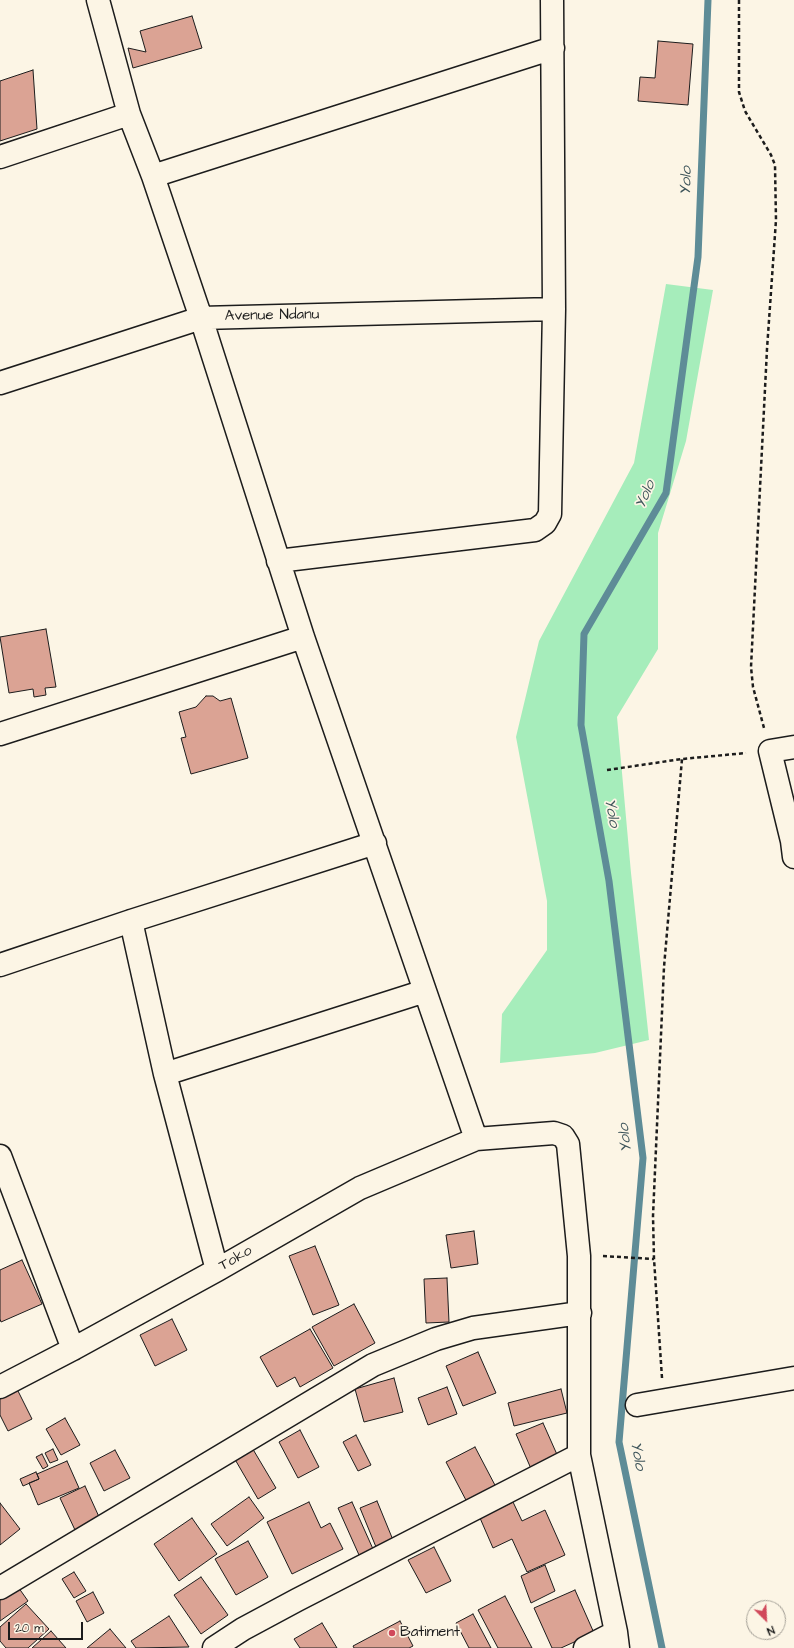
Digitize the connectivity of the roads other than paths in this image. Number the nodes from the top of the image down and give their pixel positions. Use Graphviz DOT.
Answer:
graph roads {
  1 [pos="98,0"];
  2 [pos="552,0"];
  3 [pos="553,48"];
  4 [pos="129,114"];
  5 [pos="0,157"];
  6 [pos="153,176"];
  7 [pos="554,309"];
  8 [pos="201,318"];
  9 [pos="0,383"];
  10 [pos="278,561"];
  11 [pos="303,637"];
  12 [pos="0,734"];
  13 [pos="794,747"];
  14 [pos="375,843"];
  15 [pos="794,857"];
  16 [pos="130,921"];
  17 [pos="0,966"];
  18 [pos="425,991"];
  19 [pos="165,1074"];
  20 [pos="476,1139"];
  21 [pos="0,1156"];
  22 [pos="217,1270"];
  23 [pos="580,1313"];
  24 [pos="74,1349"];
  25 [pos="794,1378"];
  26 [pos="0,1386"];
  27 [pos="637,1405"];
  28 [pos="579,1455"];
  29 [pos="0,1588"];
  30 [pos="617,1640"];
  31 [pos="214,1648"];
  32 [pos="585,1648"];
  1 -- 4 [label="street"];
  2 -- 3 [label="street"];
  3 -- 6 [label="street"];
  3 -- 7 [label="street"];
  4 -- 5 [label="street"];
  4 -- 6 [label="street"];
  6 -- 8 [label="street"];
  7 -- 8 [label="street, Avenue Ndanu"];
  7 -- 10 [label="street"];
  8 -- 9 [label="street, Avenue Ndanu"];
  8 -- 10 [label="street"];
  10 -- 11 [label="street"];
  11 -- 12 [label="street"];
  11 -- 14 [label="street"];
  13 -- 15 [label="street"];
  14 -- 16 [label="street"];
  14 -- 18 [label="street"];
  16 -- 17 [label="street"];
  16 -- 19 [label="street"];
  18 -- 19 [label="street"];
  18 -- 20 [label="street"];
  19 -- 22 [label="street"];
  20 -- 22 [label="street, Toko"];
  20 -- 23 [label="street, Toko"];
  21 -- 24 [label="street"];
  22 -- 24 [label="street, Toko"];
  23 -- 28 [label="street"];
  23 -- 29 [label="street"];
  24 -- 26 [label="street, Toko"];
  25 -- 27 [label="street"];
  28 -- 30 [label="street"];
  28 -- 31 [label="street"];
  30 -- 32 [label="street"];
}
